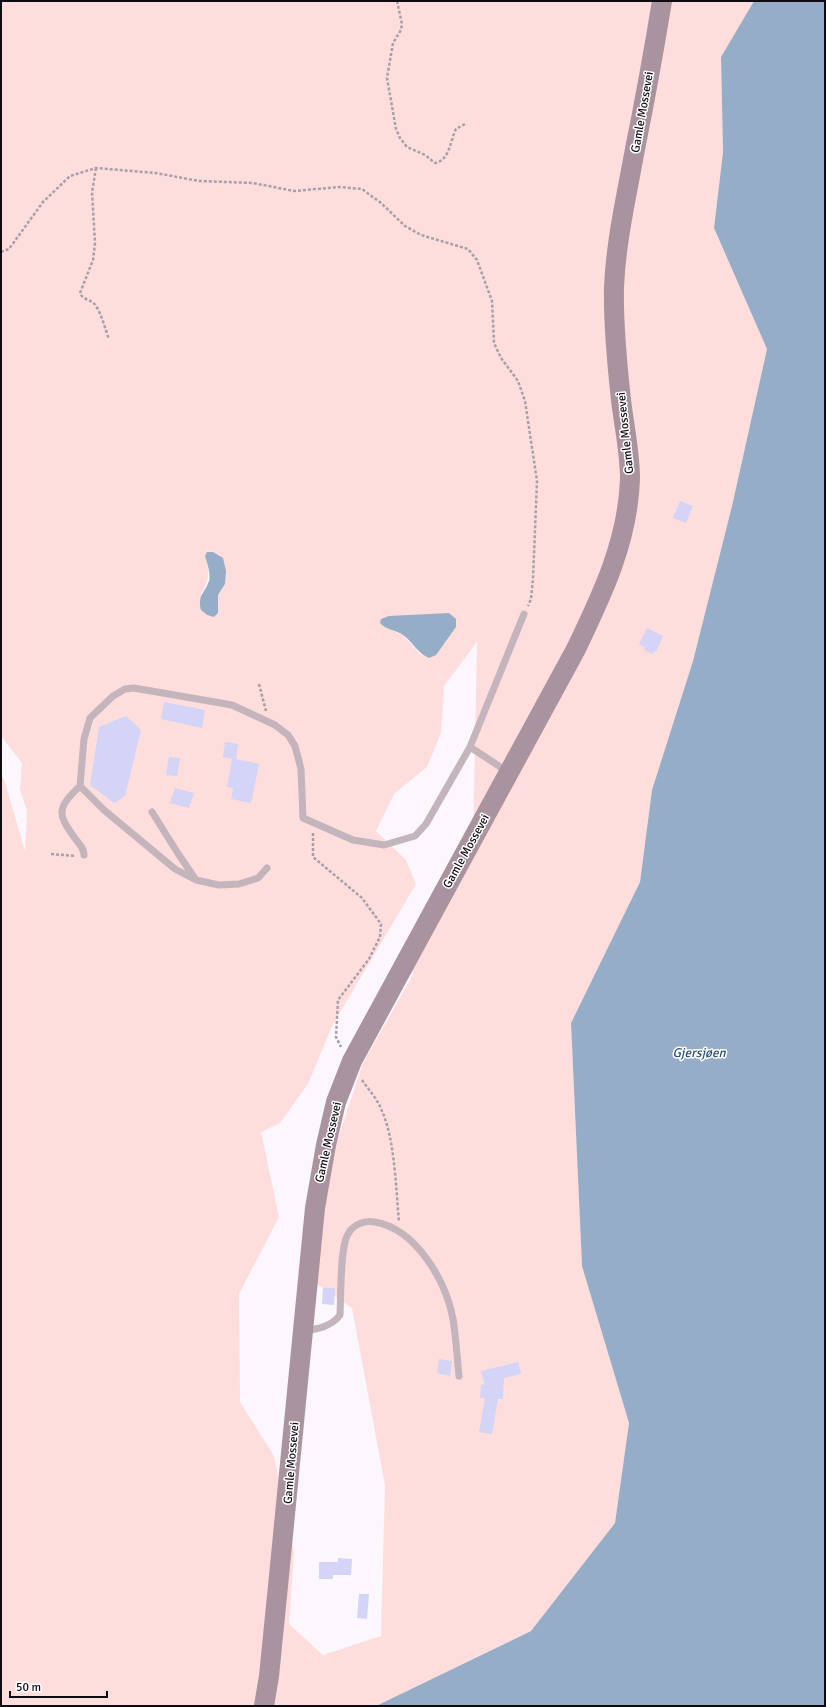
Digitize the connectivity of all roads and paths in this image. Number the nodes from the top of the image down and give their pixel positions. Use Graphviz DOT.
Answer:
graph roads {
  1 [pos="397,1"];
  2 [pos="662,1"];
  3 [pos="465,124"];
  4 [pos="96,168"];
  5 [pos="1,252"];
  6 [pos="109,339"];
  7 [pos="524,614"];
  8 [pos="259,684"];
  9 [pos="275,725"];
  10 [pos="470,747"];
  11 [pos="509,772"];
  12 [pos="80,786"];
  13 [pos="152,812"];
  14 [pos="312,822"];
  15 [pos="51,854"];
  16 [pos="84,855"];
  17 [pos="266,868"];
  18 [pos="196,880"];
  19 [pos="337,1007"];
  20 [pos="370,1091"];
  21 [pos="400,1232"];
  22 [pos="302,1330"];
  23 [pos="459,1376"];
  24 [pos="264,1706"];
  1 -- 3 [label="path"];
  2 -- 11 [label="main road, Gamle Mossevei"];
  4 -- 5 [label="path"];
  4 -- 6 [label="path"];
  4 -- 7 [label="path"];
  7 -- 10 [label="lane"];
  8 -- 9 [label="path"];
  9 -- 12 [label="lane"];
  9 -- 14 [label="lane"];
  10 -- 11 [label="lane"];
  10 -- 14 [label="lane"];
  11 -- 22 [label="main road, Gamle Mossevei"];
  12 -- 16 [label="lane"];
  12 -- 18 [label="lane"];
  13 -- 18 [label="lane"];
  14 -- 19 [label="path"];
  15 -- 16 [label="path"];
  17 -- 18 [label="lane"];
  20 -- 21 [label="path"];
  21 -- 22 [label="lane"];
  21 -- 23 [label="lane"];
  22 -- 24 [label="main road, Gamle Mossevei"];
}
